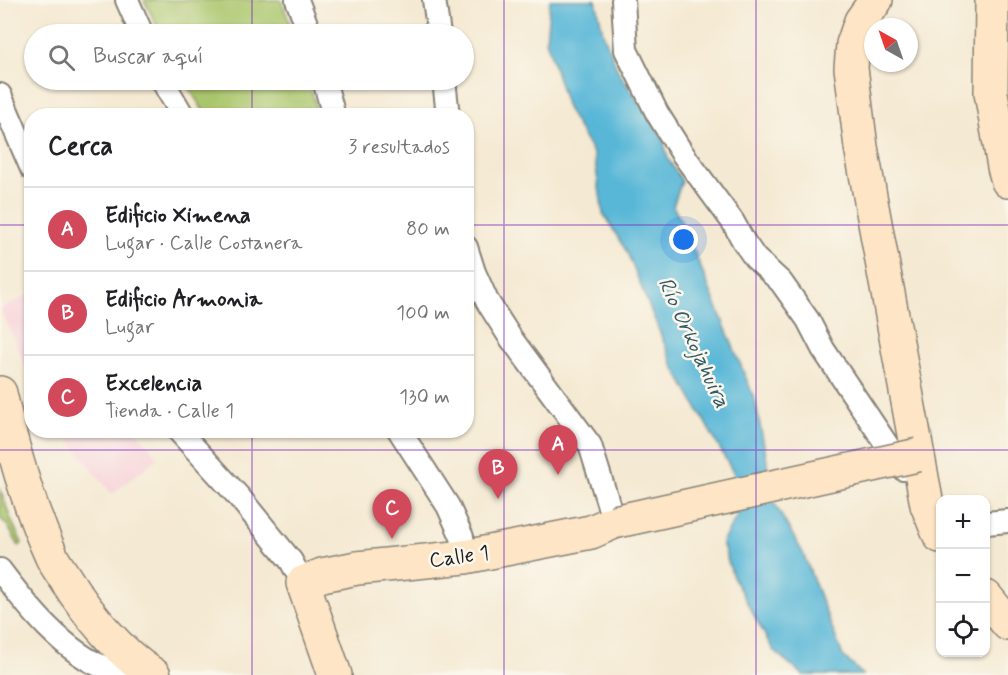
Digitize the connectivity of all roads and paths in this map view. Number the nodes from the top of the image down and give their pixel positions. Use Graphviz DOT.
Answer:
graph roads {
  1 [pos="127,0"];
  2 [pos="297,0"];
  3 [pos="434,0"];
  4 [pos="623,0"];
  5 [pos="876,0"];
  6 [pos="997,1"];
  7 [pos="138,24"];
  8 [pos="306,24"];
  9 [pos="438,24"];
  10 [pos="168,90"];
  11 [pos="327,90"];
  12 [pos="445,90"];
  13 [pos="0,95"];
  14 [pos="178,108"];
  15 [pos="332,108"];
  16 [pos="447,108"];
  17 [pos="24,150"];
  18 [pos="1008,181"];
  19 [pos="474,272"];
  20 [pos="0,393"];
  21 [pos="185,438"];
  22 [pos="404,438"];
  23 [pos="918,455"];
  24 [pos="1008,521"];
  25 [pos="614,522"];
  26 [pos="990,523"];
  27 [pos="936,524"];
  28 [pos="465,557"];
  29 [pos="0,570"];
  30 [pos="303,583"];
  31 [pos="990,602"];
  32 [pos="1008,624"];
  33 [pos="150,672"];
  34 [pos="335,675"];
  1 -- 7 [label="street"];
  2 -- 8 [label="street"];
  3 -- 9 [label="street"];
  4 -- 27 [label="street"];
  5 -- 23 [label="main road"];
  6 -- 18 [label="main road"];
  10 -- 14 [label="street"];
  11 -- 15 [label="street"];
  12 -- 16 [label="street"];
  13 -- 17 [label="street"];
  19 -- 25 [label="street"];
  20 -- 33 [label="main road"];
  21 -- 30 [label="street"];
  22 -- 28 [label="street"];
  23 -- 25 [label="main road, Calle 1, bridge"];
  23 -- 27 [label="main road"];
  24 -- 26 [label="street"];
  25 -- 28 [label="main road, Calle 1"];
  28 -- 30 [label="main road, Calle 1"];
  29 -- 33 [label="street"];
  30 -- 34 [label="main road"];
  31 -- 32 [label="main road"];
}
